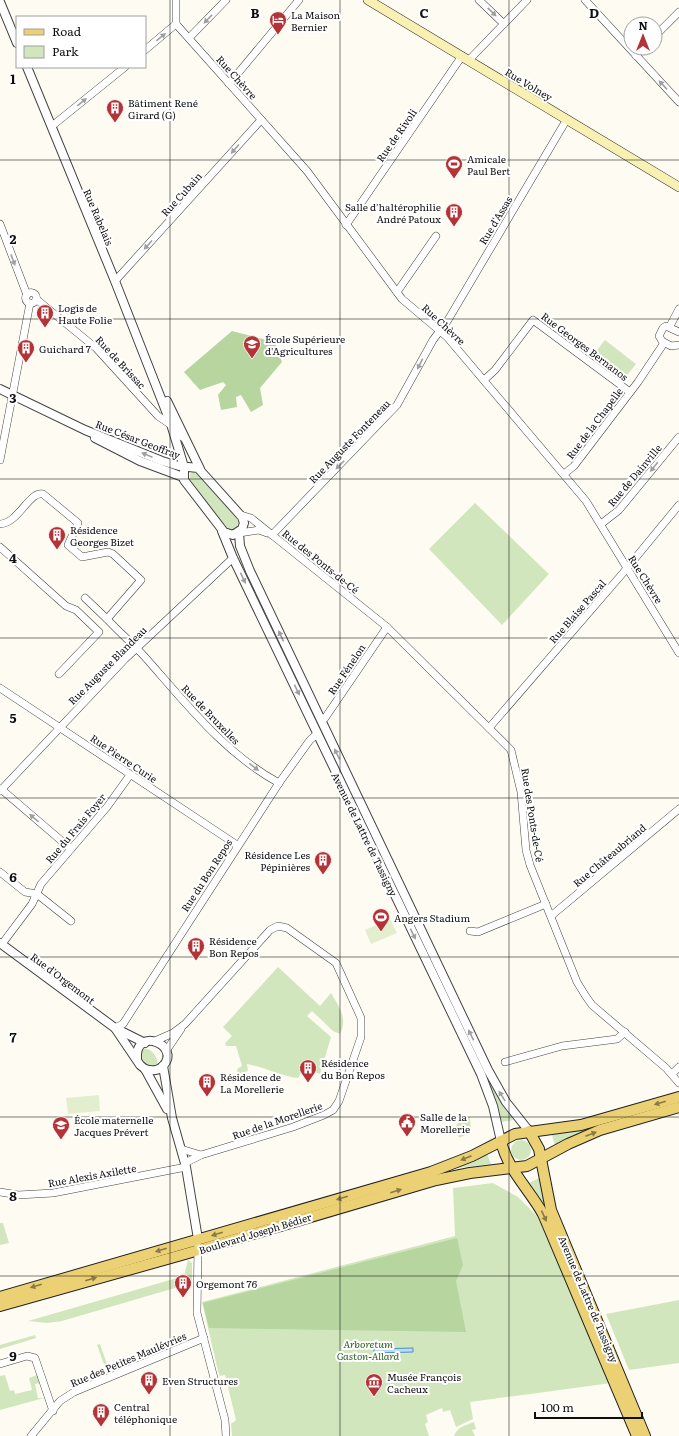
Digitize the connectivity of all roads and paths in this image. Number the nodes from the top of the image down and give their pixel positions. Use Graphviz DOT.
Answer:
graph roads {
  1 [pos="176,0"];
  2 [pos="226,0"];
  3 [pos="299,0"];
  4 [pos="368,0"];
  5 [pos="479,0"];
  6 [pos="527,0"];
  7 [pos="585,0"];
  8 [pos="0,2"];
  9 [pos="679,12"];
  10 [pos="176,24"];
  11 [pos="504,24"];
  12 [pos="663,28"];
  13 [pos="189,38"];
  14 [pos="16,41"];
  15 [pos="623,42"];
  16 [pos="146,49"];
  17 [pos="636,56"];
  18 [pos="466,58"];
  19 [pos="27,68"];
  20 [pos="124,68"];
  21 [pos="229,84"];
  22 [pos="679,102"];
  23 [pos="567,119"];
  24 [pos="261,120"];
  25 [pos="52,126"];
  26 [pos="679,187"];
  27 [pos="0,224"];
  28 [pos="346,225"];
  29 [pos="436,236"];
  30 [pos="115,281"];
  31 [pos="397,292"];
  32 [pos="33,301"];
  33 [pos="679,309"];
  34 [pos="670,326"];
  35 [pos="439,330"];
  36 [pos="679,332"];
  37 [pos="664,343"];
  38 [pos="679,345"];
  39 [pos="152,375"];
  40 [pos="484,380"];
  41 [pos="0,389"];
  42 [pos="630,392"];
  43 [pos="12,395"];
  44 [pos="164,405"];
  45 [pos="153,411"];
  46 [pos="171,424"];
  47 [pos="85,430"];
  48 [pos="679,437"];
  49 [pos="184,438"];
  50 [pos="0,460"];
  51 [pos="184,466"];
  52 [pos="200,469"];
  53 [pos="564,474"];
  54 [pos="183,477"];
  55 [pos="679,505"];
  56 [pos="241,515"];
  57 [pos="0,524"];
  58 [pos="601,524"];
  59 [pos="222,530"];
  60 [pos="239,533"];
  61 [pos="272,534"];
  62 [pos="0,547"];
  63 [pos="233,558"];
  64 [pos="627,567"];
  65 [pos="85,598"];
  66 [pos="107,619"];
  67 [pos="387,627"];
  68 [pos="137,650"];
  69 [pos="679,652"];
  70 [pos="59,674"];
  71 [pos="0,688"];
  72 [pos="321,720"];
  73 [pos="61,728"];
  74 [pos="489,728"];
  75 [pos="318,734"];
  76 [pos="130,775"];
  77 [pos="279,783"];
  78 [pos="1,790"];
  79 [pos="679,809"];
  80 [pos="237,845"];
  81 [pos="71,849"];
  82 [pos="0,872"];
  83 [pos="37,894"];
  84 [pos="546,904"];
  85 [pos="551,916"];
  86 [pos="71,921"];
  87 [pos="470,931"];
  88 [pos="1,944"];
  89 [pos="185,1024"];
  90 [pos="115,1028"];
  91 [pos="624,1032"];
  92 [pos="156,1041"];
  93 [pos="144,1043"];
  94 [pos="166,1052"];
  95 [pos="137,1058"];
  96 [pos="506,1062"];
  97 [pos="163,1066"];
  98 [pos="679,1067"];
  99 [pos="145,1069"];
  100 [pos="672,1074"];
  101 [pos="679,1083"];
  102 [pos="679,1097"];
  103 [pos="679,1107"];
  104 [pos="172,1118"];
  105 [pos="529,1131"];
  106 [pos="501,1141"];
  107 [pos="181,1149"];
  108 [pos="201,1155"];
  109 [pos="541,1159"];
  110 [pos="186,1165"];
  111 [pos="512,1169"];
  112 [pos="0,1192"];
  113 [pos="198,1239"];
  114 [pos="198,1250"];
  115 [pos="0,1297"];
  116 [pos="0,1306"];
  117 [pos="204,1338"];
  118 [pos="0,1364"];
  119 [pos="53,1410"];
  120 [pos="31,1436"];
  121 [pos="226,1436"];
  122 [pos="637,1436"];
  123 [pos="645,1436"];
  1 -- 10 [label="street"];
  2 -- 13 [label="street, one-way"];
  3 -- 21 [label="street"];
  4 -- 18 [label="main road, Rue Volney"];
  5 -- 11 [label="street, one-way"];
  6 -- 11 [label="street, Rue de Rivoli"];
  7 -- 15 [label="street"];
  8 -- 14 [label="street"];
  9 -- 12 [label="street"];
  10 -- 13 [label="street, Rue Chèvre"];
  16 -- 10 [label="street, one-way"];
  11 -- 18 [label="street, Rue de Rivoli"];
  13 -- 21 [label="street, Rue Chèvre"];
  22 -- 17 [label="street, one-way"];
  18 -- 23 [label="main road, Rue Volney"];
  18 -- 28 [label="street, Rue de Rivoli"];
  19 -- 25 [label="street, Rue Rabelais"];
  25 -- 20 [label="street, one-way"];
  21 -- 24 [label="street, Rue Chèvre"];
  23 -- 26 [label="main road, Rue Volney"];
  23 -- 35 [label="street, Rue d'Assas"];
  24 -- 28 [label="street, Rue Chèvre"];
  24 -- 30 [label="street, Rue Cubain, one-way"];
  25 -- 30 [label="street, Rue Rabelais"];
  27 -- 32 [label="street, one-way"];
  28 -- 31 [label="street, Rue Chèvre"];
  29 -- 31 [label="street"];
  30 -- 39 [label="street, Rue Rabelais"];
  31 -- 35 [label="street, Rue Chèvre"];
  32 -- 43 [label="street"];
  32 -- 45 [label="street, Rue de Brissac"];
  33 -- 34 [label="street"];
  34 -- 36 [label="street"];
  34 -- 37 [label="street"];
  35 -- 40 [label="street, Rue Chèvre"];
  35 -- 61 [label="street, Rue Auguste Fonteneau, one-way"];
  37 -- 38 [label="street"];
  37 -- 42 [label="street, Rue de la Chapelle"];
  39 -- 44 [label="street, Rue Rabelais"];
  39 -- 49 [label="street, Rue Rabelais"];
  40 -- 42 [label="street, Rue Georges Bernanos"];
  40 -- 53 [label="street, Rue Chèvre"];
  41 -- 43 [label="street, Rue César Geoffray"];
  42 -- 53 [label="street, Rue de la Chapelle"];
  43 -- 47 [label="street, Rue César Geoffray"];
  43 -- 50 [label="street"];
  44 -- 45 [label="street"];
  44 -- 46 [label="street, Rue Rabelais"];
  45 -- 46 [label="street, Rue de Brissac"];
  46 -- 49 [label="street, Rue Rabelais"];
  46 -- 51 [label="street, Rue Rabelais"];
  51 -- 47 [label="street, Rue César Geoffray, one-way"];
  47 -- 54 [label="street, Rue César Geoffray"];
  48 -- 58 [label="street, Rue de Dainville, one-way"];
  49 -- 52 [label="street, Rue Rabelais"];
  51 -- 52 [label="street, Rue César Geoffray"];
  51 -- 54 [label="street"];
  52 -- 56 [label="street, Rue Rabelais"];
  53 -- 58 [label="street, Rue Chèvre"];
  54 -- 59 [label="street, Avenue de Lattre de Tassigny"];
  55 -- 64 [label="street, Rue Blaise Pascal"];
  56 -- 60 [label="street, Avenue de Lattre de Tassigny"];
  56 -- 61 [label="street, Rue des Ponts-de-Cé"];
  57 -- 66 [label="street"];
  58 -- 64 [label="street, Rue Chèvre"];
  59 -- 60 [label="street"];
  59 -- 63 [label="street, Avenue de Lattre de Tassigny"];
  60 -- 61 [label="street, Rue des Ponts-de-Cé"];
  72 -- 60 [label="street, Avenue de Lattre de Tassigny, one-way"];
  61 -- 67 [label="street, Rue des Ponts-de-Cé"];
  62 -- 70 [label="street"];
  63 -- 68 [label="street, Rue Auguste Blandeau"];
  63 -- 75 [label="street, Avenue de Lattre de Tassigny, one-way"];
  64 -- 69 [label="street, Rue Chèvre"];
  64 -- 74 [label="street, Rue Blaise Pascal"];
  65 -- 66 [label="street"];
  66 -- 68 [label="street, Rue de Bruxelles"];
  67 -- 72 [label="street, Rue Fénelon"];
  67 -- 74 [label="street, Rue des Ponts-de-Cé"];
  68 -- 73 [label="street, Rue Auguste Blandeau"];
  68 -- 77 [label="street, Rue de Bruxelles, one-way"];
  71 -- 73 [label="street, Rue Pierre Curie"];
  105 -- 72 [label="street, Avenue de Lattre de Tassigny, one-way"];
  73 -- 76 [label="street, Rue Pierre Curie"];
  73 -- 78 [label="street, Rue Auguste Blandeau"];
  74 -- 84 [label="street, Rue des Ponts-de-Cé"];
  75 -- 77 [label="street, Rue du Bon Repos"];
  75 -- 106 [label="street, Avenue de Lattre de Tassigny, one-way"];
  76 -- 80 [label="street, Rue Pierre Curie"];
  76 -- 81 [label="street, Rue du Frais Foyer"];
  77 -- 80 [label="street, Rue du Bon Repos"];
  81 -- 78 [label="street, one-way"];
  79 -- 85 [label="street, Rue Châteaubriand"];
  80 -- 90 [label="street, Rue du Bon Repos"];
  81 -- 83 [label="street, Rue du Frais Foyer"];
  82 -- 83 [label="street"];
  83 -- 86 [label="street"];
  83 -- 88 [label="street, Rue du Frais Foyer"];
  84 -- 85 [label="street, Rue des Ponts-de-Cé"];
  84 -- 87 [label="street"];
  85 -- 91 [label="street, Rue des Ponts-de-Cé"];
  88 -- 90 [label="street, Rue d'Orgemont"];
  89 -- 92 [label="street"];
  89 -- 94 [label="street"];
  89 -- 108 [label="street, Rue de la Morellerie"];
  90 -- 93 [label="street, Rue d'Orgemont"];
  90 -- 95 [label="street, Rue d'Orgemont"];
  91 -- 96 [label="street"];
  91 -- 100 [label="street, Rue des Ponts-de-Cé"];
  92 -- 93 [label="street"];
  92 -- 94 [label="street"];
  93 -- 95 [label="street"];
  94 -- 97 [label="street, Rue d'Orgemont"];
  95 -- 99 [label="street, Rue d'Orgemont"];
  97 -- 99 [label="street"];
  97 -- 104 [label="street, Rue d'Orgemont"];
  98 -- 100 [label="street"];
  99 -- 104 [label="street, Rue d'Orgemont"];
  100 -- 101 [label="street, Rue des Ponts-de-Cé"];
  102 -- 105 [label="main road, one-way"];
  109 -- 103 [label="main road, one-way"];
  104 -- 107 [label="street, Rue d'Orgemont"];
  105 -- 106 [label="main road"];
  105 -- 109 [label="main road"];
  106 -- 111 [label="main road"];
  106 -- 113 [label="main road, Boulevard Joseph Bédier, one-way"];
  107 -- 108 [label="street"];
  107 -- 110 [label="street, Rue d'Orgemont"];
  108 -- 110 [label="street, Rue de la Morellerie"];
  109 -- 111 [label="main road"];
  109 -- 123 [label="main road, Avenue de Lattre de Tassigny"];
  110 -- 112 [label="street, Rue Alexis Axilette"];
  110 -- 113 [label="street, Rue d'Orgemont"];
  114 -- 111 [label="main road, Boulevard Joseph Bédier, one-way"];
  111 -- 122 [label="main road, Avenue de Lattre de Tassigny, one-way"];
  113 -- 114 [label="street, Rue d'Orgemont"];
  113 -- 115 [label="main road, Boulevard Joseph Bédier, one-way"];
  116 -- 114 [label="main road, Boulevard Joseph Bédier, one-way"];
  114 -- 117 [label="street, Rue d'Orgemont"];
  117 -- 119 [label="street, Rue des Petites Maulévries"];
  117 -- 121 [label="street, Rue d'Orgemont"];
  118 -- 119 [label="street"];
  119 -- 120 [label="street, Rue des Petites Maulévries"];
}
